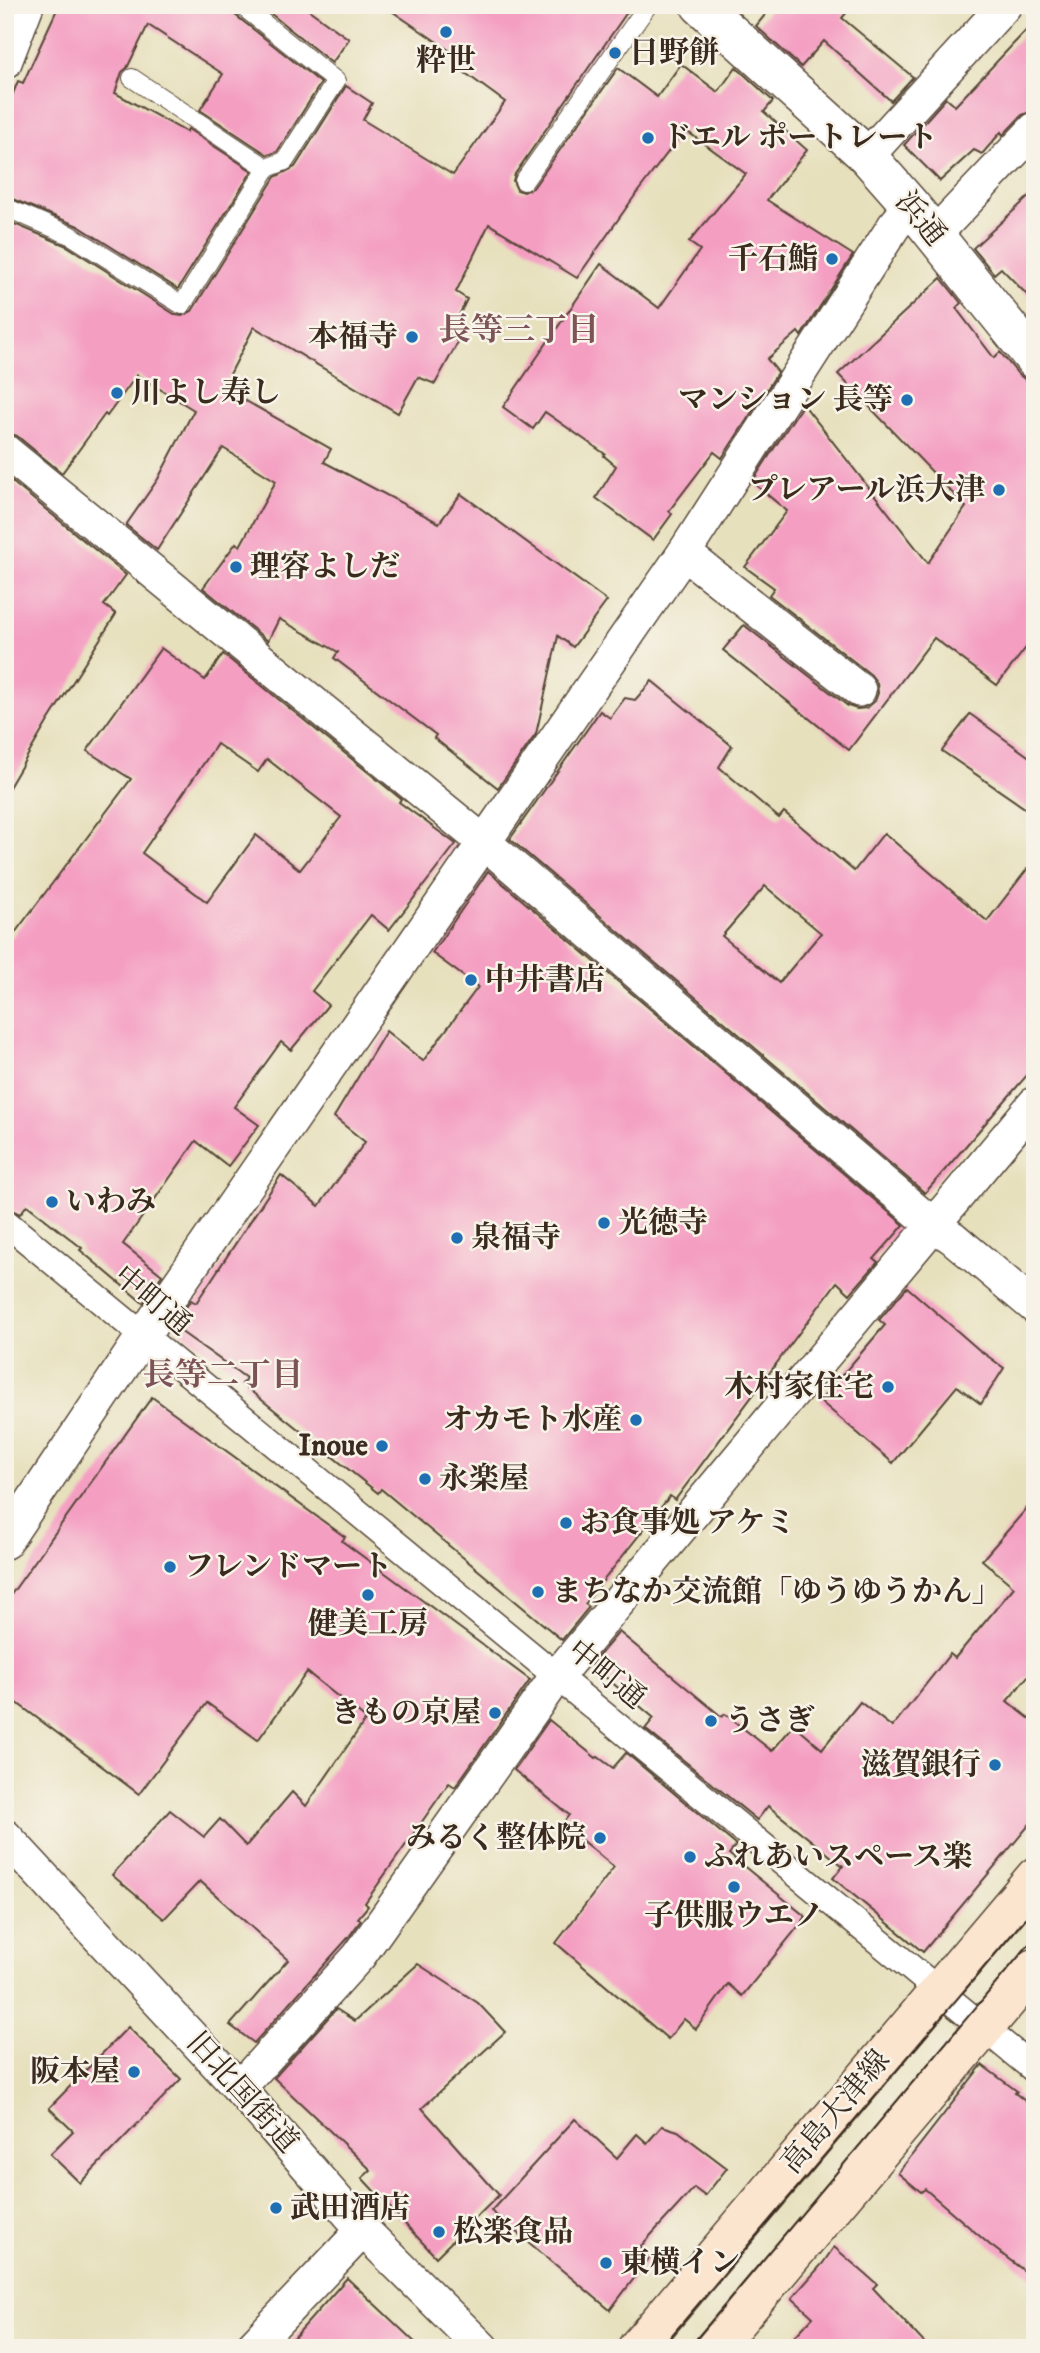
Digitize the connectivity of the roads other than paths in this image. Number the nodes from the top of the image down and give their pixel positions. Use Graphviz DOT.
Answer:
graph roads {
  1 [pos="242,5"];
  2 [pos="648,5"];
  3 [pos="700,5"];
  4 [pos="1005,5"];
  5 [pos="18,14"];
  6 [pos="5,62"];
  7 [pos="132,78"];
  8 [pos="1035,129"];
  9 [pos="867,156"];
  10 [pos="267,168"];
  11 [pos="524,181"];
  12 [pos="5,207"];
  13 [pos="923,221"];
  14 [pos="1035,360"];
  15 [pos="5,452"];
  16 [pos="684,553"];
  17 [pos="859,690"];
  18 [pos="485,843"];
  19 [pos="1035,1103"];
  20 [pos="5,1222"];
  21 [pos="933,1225"];
  22 [pos="1035,1307"];
  23 [pos="142,1336"];
  24 [pos="5,1542"];
  25 [pos="556,1677"];
  26 [pos="5,1836"];
  27 [pos="1035,1877"];
  28 [pos="1035,1968"];
  29 [pos="938,1992"];
  30 [pos="985,2027"];
  31 [pos="1035,2070"];
  32 [pos="239,2088"];
  33 [pos="363,2230"];
  34 [pos="251,2348"];
  35 [pos="482,2348"];
  36 [pos="637,2348"];
  37 [pos="714,2348"];
  1 -- 10 [label="lane"];
  2 -- 11 [label="lane"];
  3 -- 9 [label="street, 浜通"];
  4 -- 9 [label="street"];
  5 -- 6 [label="street"];
  7 -- 10 [label="lane"];
  8 -- 13 [label="street"];
  9 -- 13 [label="street, 浜通"];
  10 -- 12 [label="lane"];
  13 -- 14 [label="street, 浜通"];
  13 -- 16 [label="street"];
  15 -- 18 [label="street"];
  16 -- 17 [label="street"];
  16 -- 18 [label="street"];
  18 -- 21 [label="street"];
  18 -- 23 [label="street"];
  19 -- 21 [label="street"];
  20 -- 23 [label="street, 中町通"];
  21 -- 22 [label="street"];
  21 -- 25 [label="street"];
  23 -- 24 [label="street"];
  23 -- 25 [label="street, 中町通"];
  25 -- 29 [label="street, 中町通"];
  25 -- 32 [label="street"];
  26 -- 32 [label="street, 旧北国街道"];
  27 -- 29 [label="main road, 高島大津線"];
  28 -- 30 [label="main road, 高島大津線"];
  29 -- 30 [label="street, 中町通"];
  29 -- 36 [label="main road, 高島大津線"];
  30 -- 31 [label="street, 中町通"];
  30 -- 37 [label="main road, 高島大津線"];
  32 -- 33 [label="street, 旧北国街道"];
  33 -- 34 [label="street"];
  33 -- 35 [label="street, 旧北国街道"];
}
